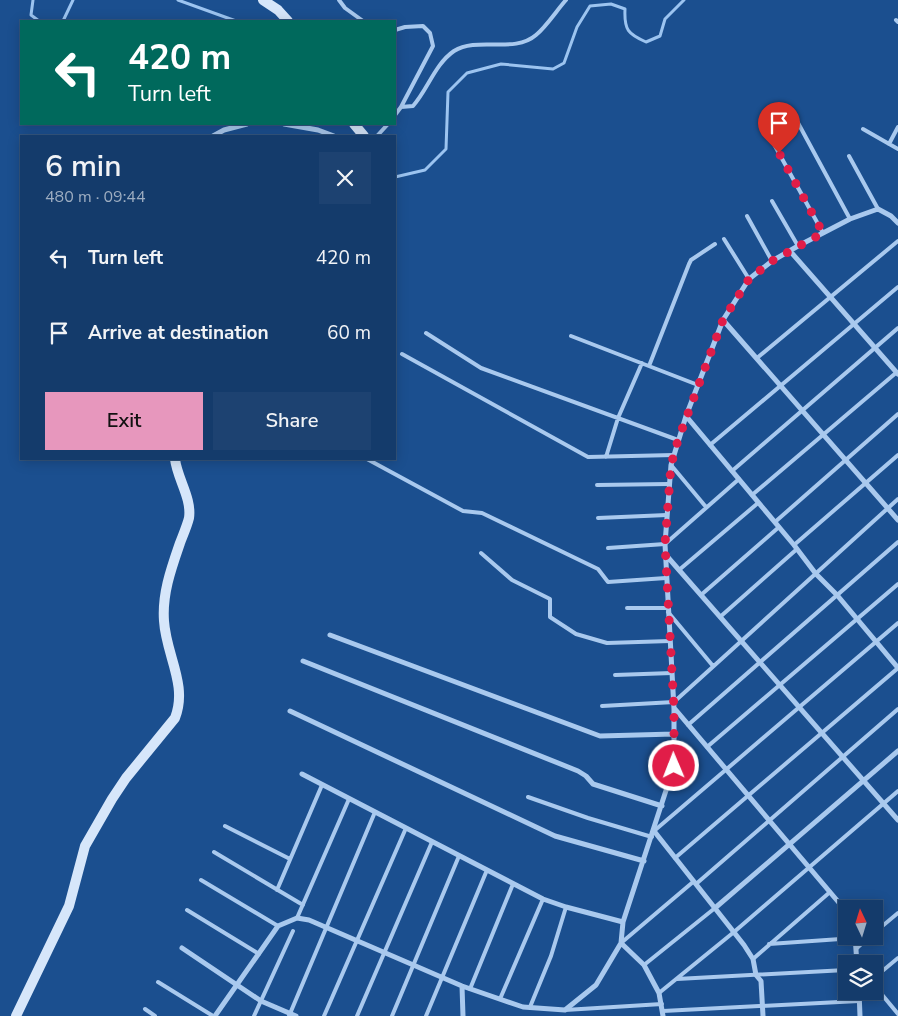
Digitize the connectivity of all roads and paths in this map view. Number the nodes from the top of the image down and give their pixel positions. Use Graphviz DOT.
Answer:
graph roads {
  1 [pos="263,0"];
  2 [pos="339,0"];
  3 [pos="566,0"];
  4 [pos="287,20"];
  5 [pos="362,20"];
  6 [pos="396,30"];
  7 [pos="401,107"];
  8 [pos="396,113"];
  9 [pos="797,121"];
  10 [pos="242,125"];
  11 [pos="290,125"];
  12 [pos="355,125"];
  13 [pos="387,125"];
  14 [pos="898,127"];
  15 [pos="863,129"];
  16 [pos="215,135"];
  17 [pos="331,135"];
  18 [pos="363,135"];
  19 [pos="378,135"];
  20 [pos="770,137"];
  21 [pos="889,144"];
  22 [pos="898,149"];
  23 [pos="849,156"];
  24 [pos="772,201"];
  25 [pos="878,209"];
  26 [pos="747,216"];
  27 [pos="850,219"];
  28 [pos="898,223"];
  29 [pos="823,233"];
  30 [pos="724,239"];
  31 [pos="898,241"];
  32 [pos="715,244"];
  33 [pos="798,246"];
  34 [pos="790,252"];
  35 [pos="772,261"];
  36 [pos="749,279"];
  37 [pos="898,287"];
  38 [pos="830,297"];
  39 [pos="723,320"];
  40 [pos="854,324"];
  41 [pos="898,328"];
  42 [pos="426,333"];
  43 [pos="571,336"];
  44 [pos="875,348"];
  45 [pos="402,354"];
  46 [pos="757,358"];
  47 [pos="642,364"];
  48 [pos="650,366"];
  49 [pos="897,373"];
  50 [pos="698,385"];
  51 [pos="781,386"];
  52 [pos="802,410"];
  53 [pos="898,414"];
  54 [pos="686,416"];
  55 [pos="618,418"];
  56 [pos="823,434"];
  57 [pos="678,440"];
  58 [pos="710,445"];
  59 [pos="674,455"];
  60 [pos="898,455"];
  61 [pos="606,457"];
  62 [pos="174,460"];
  63 [pos="369,460"];
  64 [pos="846,460"];
  65 [pos="671,465"];
  66 [pos="732,471"];
  67 [pos="738,479"];
  68 [pos="866,483"];
  69 [pos="669,484"];
  70 [pos="597,485"];
  71 [pos="752,495"];
  72 [pos="898,499"];
  73 [pos="758,502"];
  74 [pos="706,507"];
  75 [pos="888,508"];
  76 [pos="667,515"];
  77 [pos="598,518"];
  78 [pos="898,520"];
  79 [pos="775,522"];
  80 [pos="779,527"];
  81 [pos="898,542"];
  82 [pos="665,544"];
  83 [pos="796,547"];
  84 [pos="608,548"];
  85 [pos="481,553"];
  86 [pos="665,554"];
  87 [pos="679,570"];
  88 [pos="816,574"];
  89 [pos="666,578"];
  90 [pos="898,584"];
  91 [pos="701,595"];
  92 [pos="836,595"];
  93 [pos="627,608"];
  94 [pos="668,610"];
  95 [pos="720,617"];
  96 [pos="857,619"];
  97 [pos="898,623"];
  98 [pos="330,634"];
  99 [pos="670,641"];
  100 [pos="741,641"];
  101 [pos="876,642"];
  102 [pos="303,661"];
  103 [pos="760,662"];
  104 [pos="713,666"];
  105 [pos="898,668"];
  106 [pos="672,673"];
  107 [pos="615,675"];
  108 [pos="780,685"];
  109 [pos="674,702"];
  110 [pos="602,706"];
  111 [pos="799,707"];
  112 [pos="674,709"];
  113 [pos="898,709"];
  114 [pos="290,711"];
  115 [pos="688,725"];
  116 [pos="822,733"];
  117 [pos="674,734"];
  118 [pos="707,747"];
  119 [pos="898,751"];
  120 [pos="843,757"];
  121 [pos="726,770"];
  122 [pos="302,774"];
  123 [pos="864,781"];
  124 [pos="322,784"];
  125 [pos="898,791"];
  126 [pos="748,795"];
  127 [pos="528,797"];
  128 [pos="349,799"];
  129 [pos="883,804"];
  130 [pos="662,806"];
  131 [pos="375,812"];
  132 [pos="769,820"];
  133 [pos="898,820"];
  134 [pos="225,826"];
  135 [pos="406,828"];
  136 [pos="653,834"];
  137 [pos="432,842"];
  138 [pos="788,844"];
  139 [pos="214,852"];
  140 [pos="459,856"];
  141 [pos="675,858"];
  142 [pos="290,859"];
  143 [pos="644,861"];
  144 [pos="809,868"];
  145 [pos="487,870"];
  146 [pos="200,880"];
  147 [pos="694,883"];
  148 [pos="513,884"];
  149 [pos="276,890"];
  150 [pos="830,892"];
  151 [pos="543,899"];
  152 [pos="838,902"];
  153 [pos="303,905"];
  154 [pos="566,907"];
  155 [pos="715,908"];
  156 [pos="187,910"];
  157 [pos="898,913"];
  158 [pos="297,918"];
  159 [pos="623,922"];
  160 [pos="278,926"];
  161 [pos="883,926"];
  162 [pos="326,928"];
  163 [pos="293,931"];
  164 [pos="734,932"];
  165 [pos="838,938"];
  166 [pos="357,941"];
  167 [pos="621,943"];
  168 [pos="769,944"];
  169 [pos="856,945"];
  170 [pos="860,945"];
  171 [pos="182,948"];
  172 [pos="857,948"];
  173 [pos="385,952"];
  174 [pos="260,954"];
  175 [pos="857,955"];
  176 [pos="753,959"];
  177 [pos="897,961"];
  178 [pos="413,965"];
  179 [pos="644,965"];
  180 [pos="838,970"];
  181 [pos="883,971"];
  182 [pos="756,975"];
  183 [pos="442,977"];
  184 [pos="677,979"];
  185 [pos="158,982"];
  186 [pos="237,986"];
  187 [pos="462,986"];
  188 [pos="470,988"];
  189 [pos="659,993"];
  190 [pos="883,996"];
  191 [pos="500,999"];
  192 [pos="261,1000"];
  193 [pos="859,1001"];
  194 [pos="662,1004"];
  195 [pos="762,1006"];
  196 [pos="530,1007"];
  197 [pos="145,1009"];
  198 [pos="565,1013"];
  199 [pos="663,1013"];
  200 [pos="898,1014"];
  201 [pos="289,1015"];
  202 [pos="16,1016"];
  203 [pos="155,1016"];
  204 [pos="214,1016"];
  205 [pos="254,1016"];
  206 [pos="296,1016"];
  207 [pos="324,1016"];
  208 [pos="357,1016"];
  209 [pos="392,1016"];
  210 [pos="426,1016"];
  211 [pos="463,1016"];
  212 [pos="763,1016"];
  213 [pos="860,1016"];
  1 -- 4 [label="main road"];
  2 -- 5 [label="lane"];
  3 -- 7 [label="lane"];
  6 -- 7 [label="lane"];
  7 -- 8 [label="lane"];
  9 -- 27 [label="lane"];
  10 -- 16 [label="street"];
  11 -- 17 [label="street"];
  12 -- 18 [label="main road"];
  13 -- 19 [label="lane"];
  14 -- 21 [label="lane"];
  15 -- 21 [label="lane"];
  20 -- 29 [label="lane"];
  21 -- 22 [label="lane"];
  23 -- 25 [label="lane"];
  24 -- 33 [label="lane"];
  25 -- 27 [label="street"];
  25 -- 28 [label="street"];
  26 -- 35 [label="lane"];
  27 -- 29 [label="street"];
  29 -- 33 [label="street"];
  30 -- 36 [label="lane"];
  31 -- 38 [label="lane"];
  32 -- 48 [label="lane"];
  33 -- 34 [label="street"];
  34 -- 35 [label="street"];
  34 -- 38 [label="street"];
  35 -- 36 [label="street"];
  36 -- 39 [label="street"];
  37 -- 40 [label="lane"];
  38 -- 40 [label="street"];
  38 -- 46 [label="lane"];
  39 -- 46 [label="street"];
  39 -- 50 [label="street"];
  40 -- 44 [label="street"];
  40 -- 51 [label="lane"];
  41 -- 44 [label="lane"];
  42 -- 55 [label="lane"];
  43 -- 47 [label="lane"];
  44 -- 49 [label="street"];
  44 -- 52 [label="lane"];
  45 -- 61 [label="lane"];
  46 -- 51 [label="street"];
  47 -- 48 [label="lane"];
  47 -- 55 [label="lane"];
  48 -- 50 [label="lane"];
  49 -- 56 [label="lane"];
  50 -- 54 [label="street"];
  51 -- 52 [label="street"];
  51 -- 58 [label="lane"];
  52 -- 56 [label="street"];
  52 -- 66 [label="lane"];
  53 -- 64 [label="lane"];
  54 -- 57 [label="street"];
  54 -- 58 [label="street"];
  55 -- 57 [label="lane"];
  55 -- 61 [label="lane"];
  56 -- 64 [label="street"];
  56 -- 71 [label="lane"];
  57 -- 59 [label="street"];
  58 -- 66 [label="street"];
  59 -- 61 [label="lane"];
  59 -- 65 [label="street"];
  60 -- 68 [label="lane"];
  62 -- 202 [label="main road"];
  63 -- 89 [label="lane"];
  64 -- 68 [label="street"];
  64 -- 79 [label="lane"];
  65 -- 69 [label="street"];
  65 -- 74 [label="lane"];
  66 -- 67 [label="street"];
  67 -- 71 [label="street"];
  67 -- 74 [label="lane"];
  68 -- 75 [label="street"];
  68 -- 83 [label="lane"];
  69 -- 70 [label="lane"];
  69 -- 76 [label="street"];
  71 -- 73 [label="street"];
  72 -- 75 [label="lane"];
  73 -- 79 [label="street"];
  73 -- 87 [label="lane"];
  74 -- 82 [label="lane"];
  75 -- 78 [label="street"];
  75 -- 88 [label="lane"];
  76 -- 77 [label="lane"];
  76 -- 82 [label="street"];
  79 -- 80 [label="street"];
  80 -- 83 [label="street"];
  80 -- 91 [label="lane"];
  81 -- 92 [label="lane"];
  82 -- 84 [label="lane"];
  82 -- 86 [label="street"];
  83 -- 88 [label="street"];
  83 -- 95 [label="lane"];
  85 -- 99 [label="lane"];
  86 -- 87 [label="street"];
  86 -- 89 [label="street"];
  87 -- 91 [label="street"];
  88 -- 92 [label="street"];
  88 -- 100 [label="lane"];
  89 -- 94 [label="street"];
  90 -- 96 [label="lane"];
  91 -- 95 [label="street"];
  92 -- 96 [label="street"];
  92 -- 103 [label="lane"];
  93 -- 94 [label="lane"];
  94 -- 99 [label="street"];
  94 -- 104 [label="lane"];
  95 -- 100 [label="street"];
  96 -- 101 [label="street"];
  96 -- 108 [label="lane"];
  97 -- 101 [label="lane"];
  98 -- 117 [label="street"];
  99 -- 106 [label="street"];
  100 -- 103 [label="street"];
  100 -- 104 [label="lane"];
  101 -- 105 [label="street"];
  101 -- 111 [label="lane"];
  102 -- 130 [label="street"];
  103 -- 108 [label="street"];
  103 -- 115 [label="lane"];
  104 -- 109 [label="lane"];
  105 -- 116 [label="lane"];
  106 -- 107 [label="lane"];
  106 -- 109 [label="street"];
  108 -- 111 [label="street"];
  108 -- 118 [label="lane"];
  109 -- 110 [label="lane"];
  109 -- 112 [label="street"];
  111 -- 116 [label="street"];
  111 -- 121 [label="lane"];
  112 -- 115 [label="street"];
  112 -- 117 [label="street"];
  113 -- 120 [label="lane"];
  114 -- 143 [label="street"];
  115 -- 118 [label="street"];
  116 -- 120 [label="street"];
  116 -- 126 [label="lane"];
  117 -- 130 [label="street"];
  118 -- 121 [label="street"];
  119 -- 123 [label="street"];
  120 -- 123 [label="street"];
  120 -- 132 [label="lane"];
  121 -- 126 [label="street"];
  121 -- 136 [label="lane"];
  122 -- 124 [label="street"];
  123 -- 129 [label="street"];
  123 -- 138 [label="street"];
  124 -- 128 [label="street"];
  124 -- 142 [label="lane"];
  125 -- 129 [label="lane"];
  126 -- 132 [label="street"];
  126 -- 141 [label="lane"];
  127 -- 136 [label="lane"];
  128 -- 131 [label="street"];
  128 -- 153 [label="lane"];
  129 -- 133 [label="street"];
  129 -- 144 [label="lane"];
  130 -- 136 [label="street"];
  131 -- 135 [label="street"];
  131 -- 162 [label="lane"];
  132 -- 138 [label="street"];
  132 -- 147 [label="lane"];
  134 -- 142 [label="lane"];
  135 -- 137 [label="street"];
  135 -- 166 [label="lane"];
  136 -- 141 [label="street"];
  136 -- 143 [label="street"];
  137 -- 140 [label="street"];
  137 -- 173 [label="lane"];
  138 -- 144 [label="street"];
  138 -- 155 [label="street"];
  139 -- 149 [label="lane"];
  140 -- 145 [label="street"];
  140 -- 178 [label="lane"];
  141 -- 147 [label="street"];
  142 -- 149 [label="lane"];
  143 -- 159 [label="street"];
  144 -- 150 [label="street"];
  144 -- 164 [label="lane"];
  145 -- 148 [label="street"];
  145 -- 183 [label="lane"];
  146 -- 160 [label="lane"];
  147 -- 155 [label="street"];
  147 -- 167 [label="lane"];
  148 -- 151 [label="street"];
  148 -- 188 [label="lane"];
  149 -- 153 [label="lane"];
  150 -- 152 [label="street"];
  150 -- 168 [label="lane"];
  151 -- 154 [label="street"];
  151 -- 191 [label="lane"];
  153 -- 158 [label="lane"];
  154 -- 159 [label="street"];
  154 -- 196 [label="lane"];
  155 -- 164 [label="street"];
  155 -- 179 [label="lane"];
  156 -- 174 [label="lane"];
  157 -- 161 [label="lane"];
  158 -- 160 [label="street"];
  158 -- 162 [label="street"];
  159 -- 167 [label="street"];
  160 -- 174 [label="street"];
  162 -- 166 [label="street"];
  162 -- 201 [label="lane"];
  163 -- 192 [label="lane"];
  164 -- 176 [label="street"];
  164 -- 184 [label="lane"];
  165 -- 168 [label="lane"];
  166 -- 173 [label="street"];
  166 -- 207 [label="lane"];
  167 -- 179 [label="street"];
  167 -- 198 [label="street"];
  168 -- 176 [label="lane"];
  169 -- 172 [label="street"];
  170 -- 172 [label="lane"];
  171 -- 186 [label="street"];
  172 -- 175 [label="street"];
  173 -- 178 [label="street"];
  173 -- 208 [label="lane"];
  174 -- 186 [label="street"];
  176 -- 182 [label="street"];
  177 -- 181 [label="lane"];
  178 -- 183 [label="street"];
  178 -- 209 [label="lane"];
  179 -- 189 [label="street"];
  180 -- 182 [label="lane"];
  182 -- 184 [label="lane"];
  182 -- 195 [label="street"];
  183 -- 187 [label="street"];
  183 -- 210 [label="lane"];
  184 -- 189 [label="lane"];
  185 -- 204 [label="lane"];
  186 -- 192 [label="street"];
  186 -- 204 [label="street"];
  187 -- 188 [label="street"];
  187 -- 211 [label="street"];
  188 -- 191 [label="street"];
  189 -- 194 [label="street"];
  190 -- 200 [label="lane"];
  191 -- 196 [label="street"];
  192 -- 201 [label="street"];
  192 -- 205 [label="lane"];
  193 -- 195 [label="lane"];
  193 -- 213 [label="street"];
  194 -- 198 [label="lane"];
  194 -- 199 [label="street"];
  195 -- 199 [label="lane"];
  195 -- 212 [label="street"];
  196 -- 198 [label="street"];
  197 -- 203 [label="lane"];
  201 -- 206 [label="street"];
}
